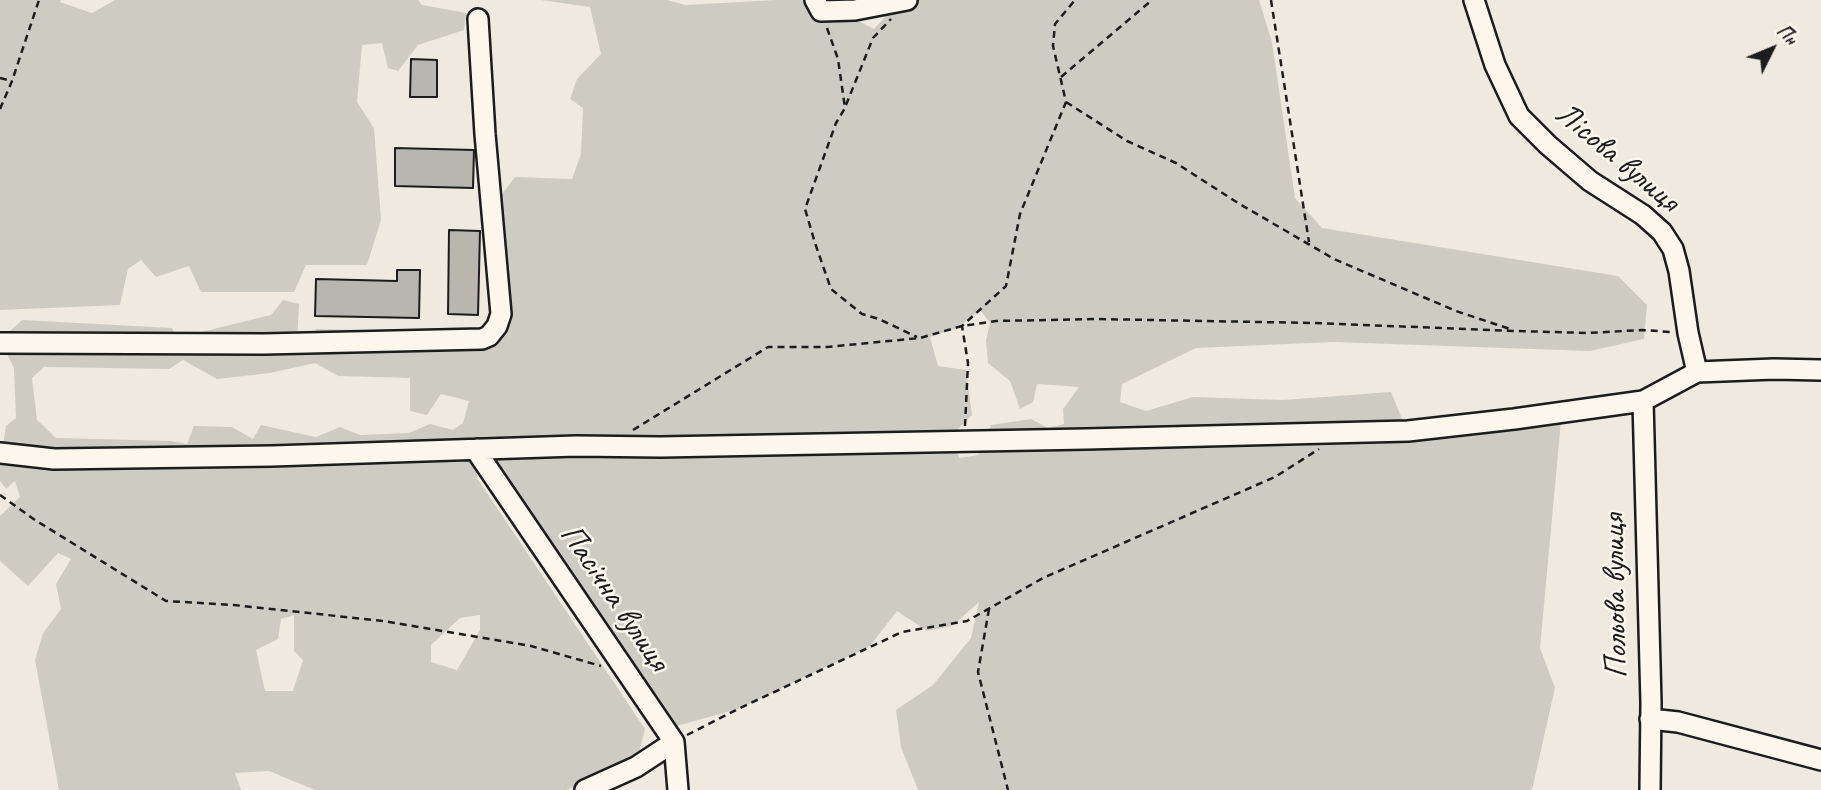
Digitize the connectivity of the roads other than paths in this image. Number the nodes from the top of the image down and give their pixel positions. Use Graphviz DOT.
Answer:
graph roads {
  1 [pos="908,0"];
  2 [pos="1474,0"];
  3 [pos="818,6"];
  4 [pos="478,19"];
  5 [pos="0,343"];
  6 [pos="1821,370"];
  7 [pos="1697,372"];
  8 [pos="1643,401"];
  9 [pos="477,449"];
  10 [pos="0,453"];
  11 [pos="1650,719"];
  12 [pos="674,741"];
  13 [pos="1821,760"];
  14 [pos="584,790"];
  15 [pos="678,790"];
  16 [pos="1650,790"];
  1 -- 3 [label="street"];
  2 -- 7 [label="street, Лісова вулиця"];
  4 -- 5 [label="street"];
  6 -- 7 [label="street"];
  7 -- 8 [label="street"];
  8 -- 9 [label="street"];
  8 -- 11 [label="street, Польова вулиця"];
  9 -- 10 [label="street"];
  9 -- 12 [label="street, Пасічна вулиця"];
  11 -- 13 [label="street"];
  11 -- 16 [label="street, Польова вулиця"];
  12 -- 14 [label="street"];
  12 -- 15 [label="street, Пасічна вулиця"];
}
